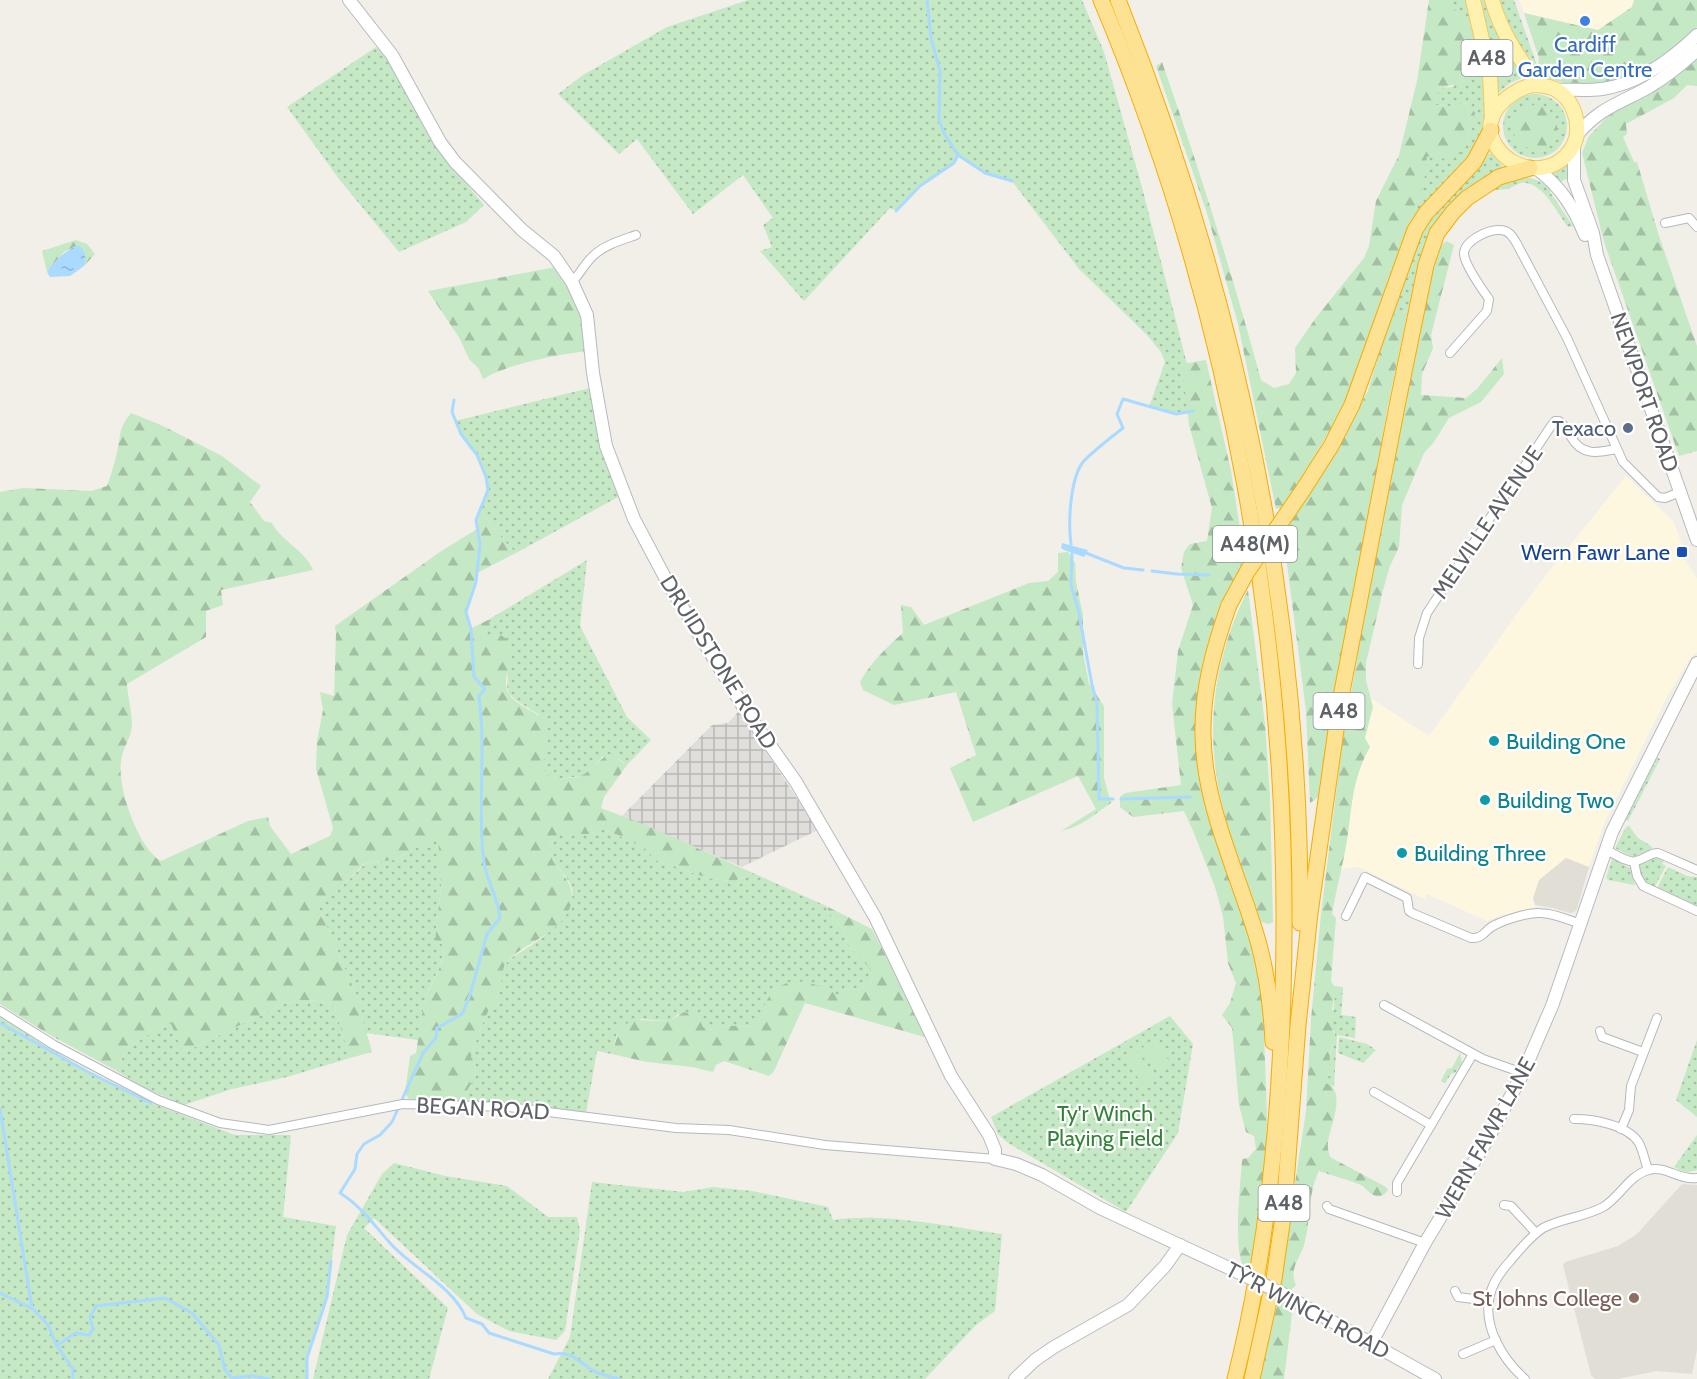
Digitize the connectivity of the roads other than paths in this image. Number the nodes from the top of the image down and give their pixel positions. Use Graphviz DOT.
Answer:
graph roads {
  1 [pos="350,0"];
  2 [pos="1101,0"];
  3 [pos="1118,0"];
  4 [pos="1473,0"];
  5 [pos="1492,0"];
  6 [pos="1697,35"];
  7 [pos="1697,50"];
  8 [pos="1539,85"];
  9 [pos="1555,90"];
  10 [pos="1492,124"];
  11 [pos="1575,140"];
  12 [pos="1533,169"];
  13 [pos="1665,223"];
  14 [pos="1697,227"];
  15 [pos="636,235"];
  16 [pos="1597,255"];
  17 [pos="573,282"];
  18 [pos="1450,353"];
  19 [pos="1616,449"];
  20 [pos="1680,492"];
  21 [pos="1696,534"];
  22 [pos="1697,663"];
  23 [pos="1418,664"];
  24 [pos="1605,849"];
  25 [pos="1634,862"];
  26 [pos="1697,870"];
  27 [pos="1697,911"];
  28 [pos="1346,916"];
  29 [pos="1581,924"];
  30 [pos="1384,1005"];
  31 [pos="0,1011"];
  32 [pos="1656,1018"];
  33 [pos="1298,1025"];
  34 [pos="1600,1032"];
  35 [pos="1643,1052"];
  36 [pos="1473,1054"];
  37 [pos="1523,1073"];
  38 [pos="1374,1092"];
  39 [pos="1277,1108"];
  40 [pos="1574,1119"];
  41 [pos="1431,1125"];
  42 [pos="1622,1130"];
  43 [pos="994,1159"];
  44 [pos="1647,1170"];
  45 [pos="1697,1178"];
  46 [pos="1397,1192"];
  47 [pos="1504,1205"];
  48 [pos="1327,1206"];
  49 [pos="1536,1233"];
  50 [pos="1425,1243"];
  51 [pos="1180,1245"];
  52 [pos="1455,1291"];
  53 [pos="1489,1301"];
  54 [pos="1496,1340"];
  55 [pos="1372,1342"];
  56 [pos="1463,1354"];
  57 [pos="1015,1379"];
  58 [pos="1235,1379"];
  59 [pos="1252,1379"];
  60 [pos="1435,1379"];
  61 [pos="1525,1379"];
  1 -- 17 [label="street, DRUIDSTONE ROAD"];
  2 -- 39 [label="highway, A48(M)"];
  3 -- 33 [label="highway, A48(M)"];
  4 -- 10 [label="main road, A48"];
  5 -- 8 [label="main road, A48"];
  6 -- 9 [label="street"];
  7 -- 11 [label="street"];
  8 -- 9 [label="main road"];
  8 -- 10 [label="main road"];
  9 -- 11 [label="main road"];
  10 -- 12 [label="main road"];
  10 -- 39 [label="highway, A48, bridge"];
  11 -- 12 [label="main road"];
  11 -- 16 [label="street, NEWPORT ROAD"];
  12 -- 16 [label="street, NEWPORT ROAD"];
  12 -- 33 [label="highway, A48"];
  13 -- 14 [label="street"];
  15 -- 17 [label="street"];
  16 -- 20 [label="street, NEWPORT ROAD"];
  17 -- 43 [label="street, DRUIDSTONE ROAD"];
  18 -- 19 [label="street"];
  19 -- 20 [label="street"];
  19 -- 23 [label="street, MELVILLE AVENUE"];
  20 -- 21 [label="street, NEWPORT ROAD"];
  22 -- 24 [label="street, WERN FAWR LANE"];
  24 -- 25 [label="street"];
  24 -- 29 [label="street, WERN FAWR LANE"];
  25 -- 26 [label="street"];
  25 -- 27 [label="street"];
  28 -- 29 [label="street"];
  29 -- 37 [label="street, WERN FAWR LANE"];
  30 -- 36 [label="street"];
  31 -- 43 [label="street, BEGAN ROAD"];
  32 -- 35 [label="street"];
  33 -- 59 [label="highway, A48"];
  34 -- 35 [label="street"];
  35 -- 42 [label="street"];
  36 -- 37 [label="street"];
  36 -- 41 [label="street"];
  37 -- 50 [label="street, WERN FAWR LANE"];
  38 -- 41 [label="street"];
  39 -- 58 [label="highway, A48"];
  40 -- 42 [label="street"];
  41 -- 46 [label="street"];
  42 -- 44 [label="street"];
  43 -- 51 [label="street"];
  44 -- 45 [label="street"];
  44 -- 49 [label="street"];
  47 -- 49 [label="street"];
  48 -- 50 [label="street"];
  49 -- 53 [label="street"];
  50 -- 55 [label="street, WERN FAWR LANE"];
  51 -- 55 [label="street, TŶ'R WINCH ROAD, bridge"];
  51 -- 57 [label="street"];
  52 -- 53 [label="street"];
  53 -- 54 [label="street"];
  54 -- 56 [label="street"];
  54 -- 61 [label="street"];
  55 -- 60 [label="street, TŶ'R WINCH ROAD"];
}
